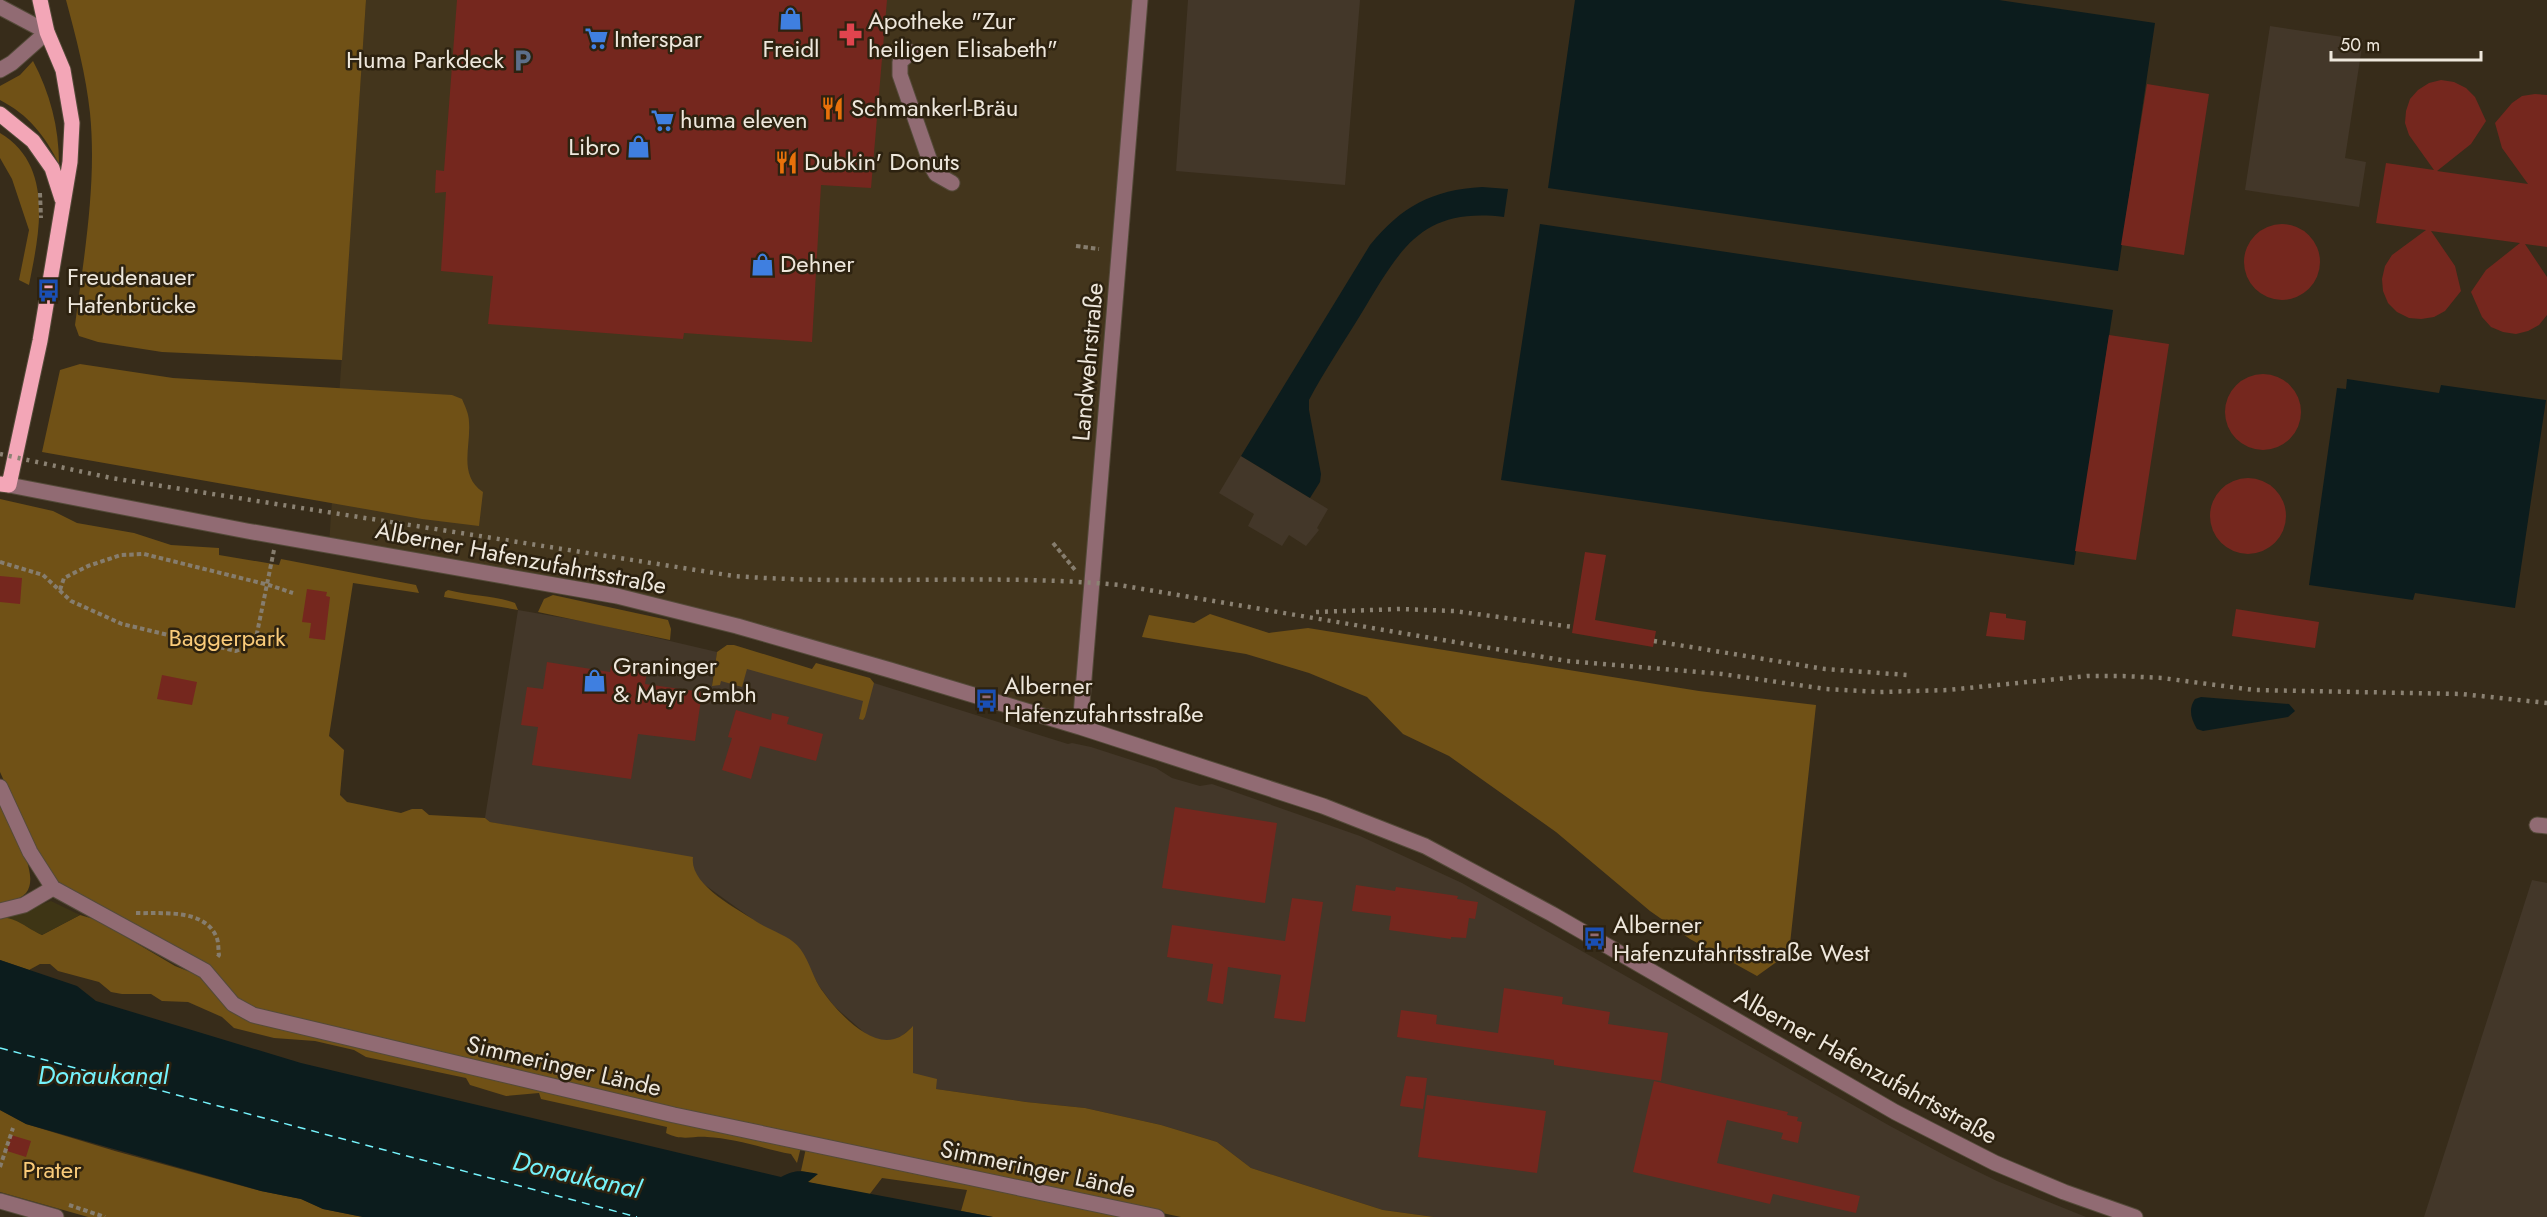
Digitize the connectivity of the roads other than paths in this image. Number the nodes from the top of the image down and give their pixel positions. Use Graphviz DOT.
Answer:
graph roads {
  1 [pos="40,0"];
  2 [pos="1140,0"];
  3 [pos="0,7"];
  4 [pos="47,32"];
  5 [pos="911,52"];
  6 [pos="0,70"];
  7 [pos="0,114"];
  8 [pos="952,183"];
  9 [pos="63,202"];
  10 [pos="4,484"];
  11 [pos="1080,727"];
  12 [pos="0,787"];
  13 [pos="53,888"];
  14 [pos="0,911"];
  15 [pos="0,1201"];
  16 [pos="31,1213"];
  17 [pos="56,1217"];
  18 [pos="1157,1217"];
  19 [pos="2135,1217"];
  1 -- 4 [label="main road"];
  2 -- 11 [label="street, Landwehrstraße"];
  3 -- 4 [label="street"];
  4 -- 6 [label="street"];
  4 -- 9 [label="main road"];
  5 -- 8 [label="street"];
  7 -- 9 [label="main road"];
  9 -- 10 [label="main road"];
  10 -- 11 [label="street, Alberner Hafenzufahrtsstraße"];
  11 -- 19 [label="street, Alberner Hafenzufahrtsstraße"];
  12 -- 13 [label="street"];
  13 -- 14 [label="street"];
  13 -- 18 [label="street, Simmeringer Lände"];
  15 -- 16 [label="street"];
  16 -- 17 [label="street"];
}
